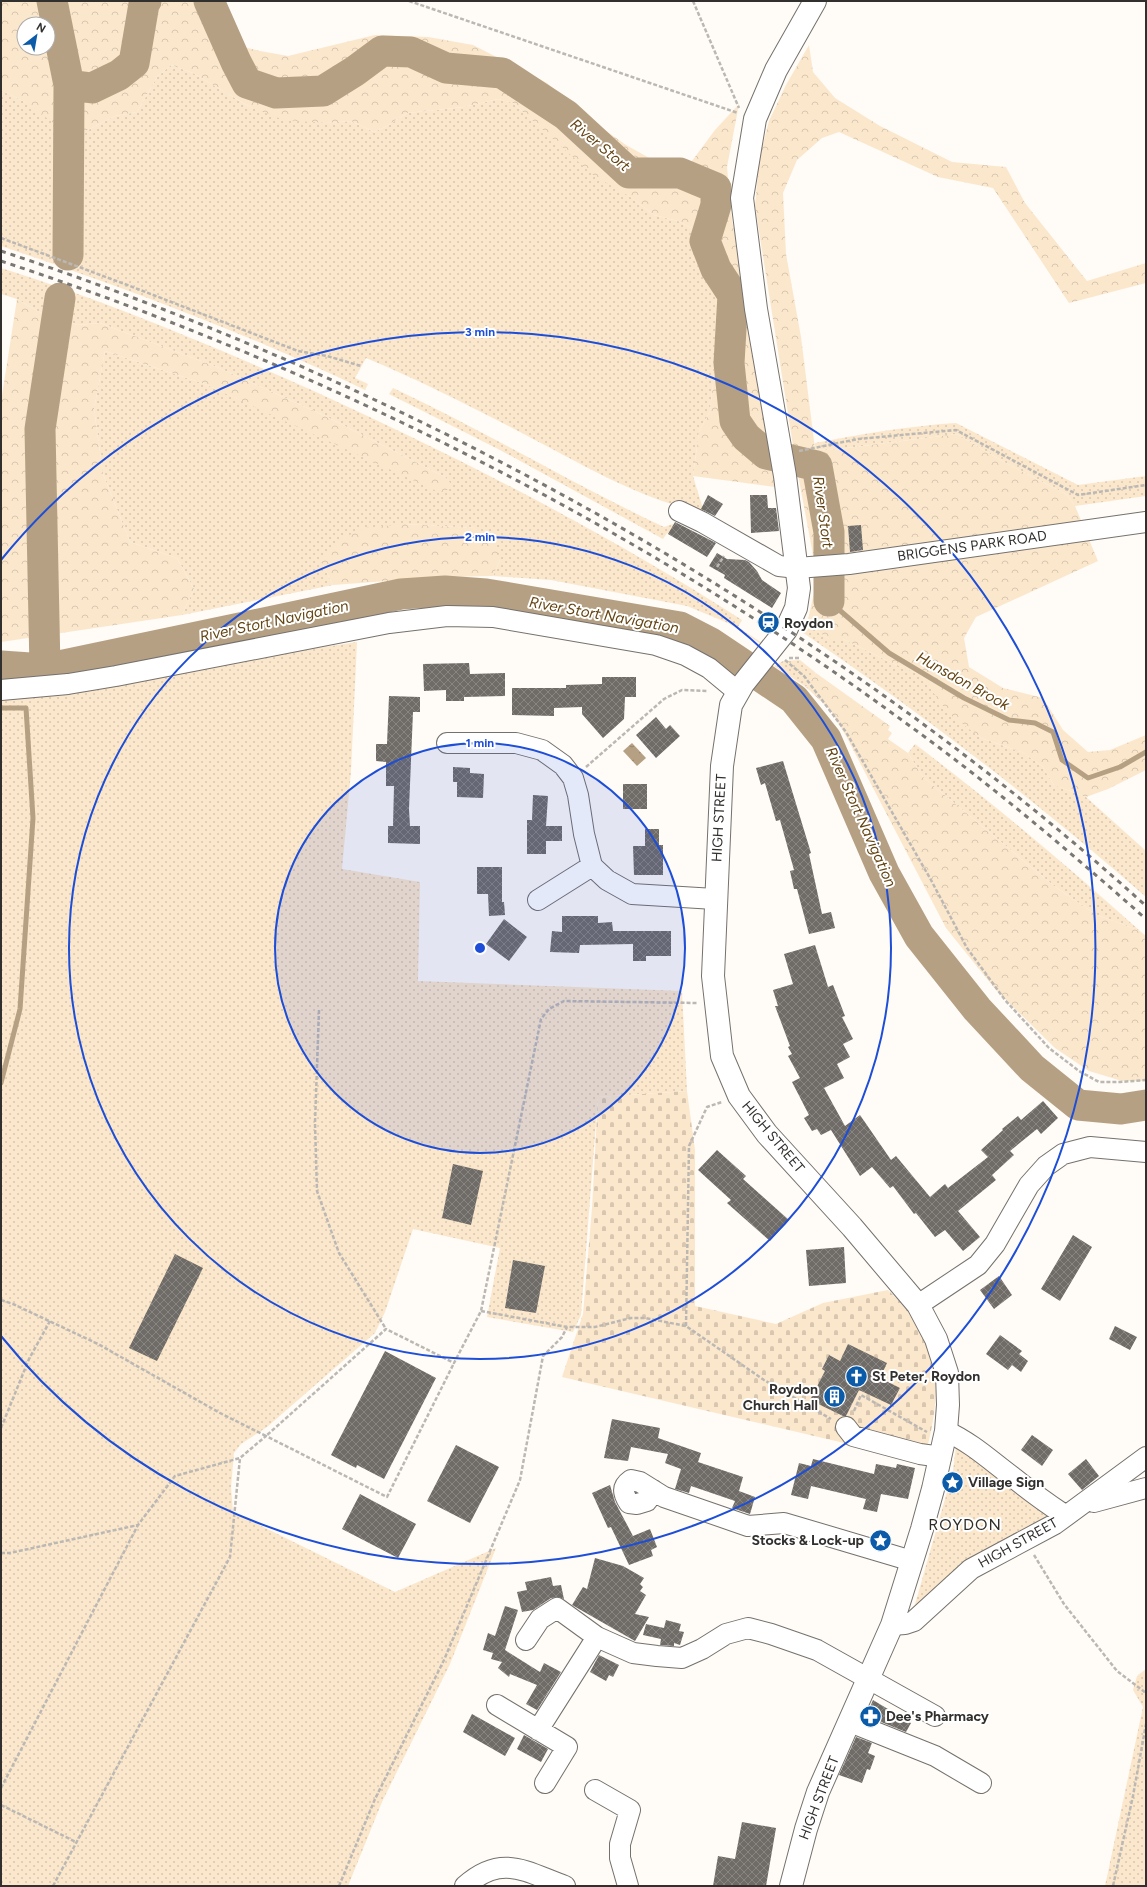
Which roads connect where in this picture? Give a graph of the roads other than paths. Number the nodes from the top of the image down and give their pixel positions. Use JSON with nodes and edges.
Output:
{"nodes":[{"id":1,"x":815,"y":1,"type":"edge"},
{"id":2,"x":679,"y":511,"type":"dead end"},
{"id":3,"x":1146,"y":522,"type":"edge"},
{"id":4,"x":797,"y":568,"type":"junction"},
{"id":5,"x":741,"y":688,"type":"junction"},
{"id":6,"x":1,"y":690,"type":"edge"},
{"id":7,"x":447,"y":743,"type":"dead end"},
{"id":8,"x":592,"y":866,"type":"junction"},
{"id":9,"x":715,"y":899,"type":"junction"},
{"id":10,"x":538,"y":900,"type":"dead end"},
{"id":11,"x":1146,"y":1152,"type":"edge"},
{"id":12,"x":918,"y":1305,"type":"junction"},
{"id":13,"x":846,"y":1427,"type":"road end"},
{"id":14,"x":943,"y":1443,"type":"junction"},
{"id":15,"x":1146,"y":1458,"type":"edge"},
{"id":16,"x":1146,"y":1488,"type":"edge"},
{"id":17,"x":658,"y":1494,"type":"dead end"},
{"id":18,"x":1066,"y":1516,"type":"junction"},
{"id":19,"x":912,"y":1561,"type":"junction"},
{"id":20,"x":892,"y":1625,"type":"junction"},
{"id":21,"x":597,"y":1637,"type":"junction"},
{"id":22,"x":526,"y":1640,"type":"dead end"},
{"id":23,"x":869,"y":1679,"type":"junction"},
{"id":24,"x":497,"y":1705,"type":"dead end"},
{"id":25,"x":934,"y":1716,"type":"dead end"},
{"id":26,"x":850,"y":1722,"type":"junction"},
{"id":27,"x":538,"y":1730,"type":"junction"},
{"id":28,"x":545,"y":1783,"type":"dead end"},
{"id":29,"x":981,"y":1783,"type":"dead end"},
{"id":30,"x":595,"y":1790,"type":"dead end"},
{"id":31,"x":465,"y":1886,"type":"edge"},
{"id":32,"x":565,"y":1886,"type":"edge"},
{"id":33,"x":628,"y":1886,"type":"edge"},
{"id":34,"x":791,"y":1886,"type":"edge"}],
"edges":[{"from":1,"to":4,"type":"main road","name":"HIGH STREET"},
{"from":2,"to":4,"type":"street","name":"BRIGGENS PARK ROAD"},
{"from":3,"to":4,"type":"street","name":"BRIGGENS PARK ROAD"},
{"from":4,"to":5,"type":"main road","name":"HIGH STREET"},
{"from":5,"to":6,"type":"street"},
{"from":5,"to":9,"type":"main road","name":"HIGH STREET"},
{"from":7,"to":8,"type":"street"},
{"from":8,"to":9,"type":"street"},
{"from":8,"to":10,"type":"street"},
{"from":9,"to":12,"type":"main road","name":"HIGH STREET"},
{"from":11,"to":12,"type":"street"},
{"from":12,"to":14,"type":"main road","name":"HIGH STREET"},
{"from":13,"to":14,"type":"street"},
{"from":14,"to":18,"type":"street","name":"HIGH STREET"},
{"from":14,"to":19,"type":"main road","name":"HIGH STREET"},
{"from":15,"to":18,"type":"street"},
{"from":16,"to":18,"type":"street"},
{"from":17,"to":19,"type":"street"},
{"from":18,"to":20,"type":"street","name":"HIGH STREET"},
{"from":19,"to":20,"type":"main road","name":"HIGH STREET"},
{"from":20,"to":23,"type":"main road","name":"HIGH STREET"},
{"from":21,"to":22,"type":"street"},
{"from":21,"to":23,"type":"street"},
{"from":21,"to":27,"type":"street"},
{"from":23,"to":25,"type":"street"},
{"from":23,"to":26,"type":"main road","name":"HIGH STREET"},
{"from":24,"to":27,"type":"street"},
{"from":26,"to":29,"type":"street"},
{"from":26,"to":34,"type":"main road","name":"HIGH STREET"},
{"from":27,"to":28,"type":"street"},
{"from":30,"to":33,"type":"street"},
{"from":31,"to":32,"type":"street"}]}
